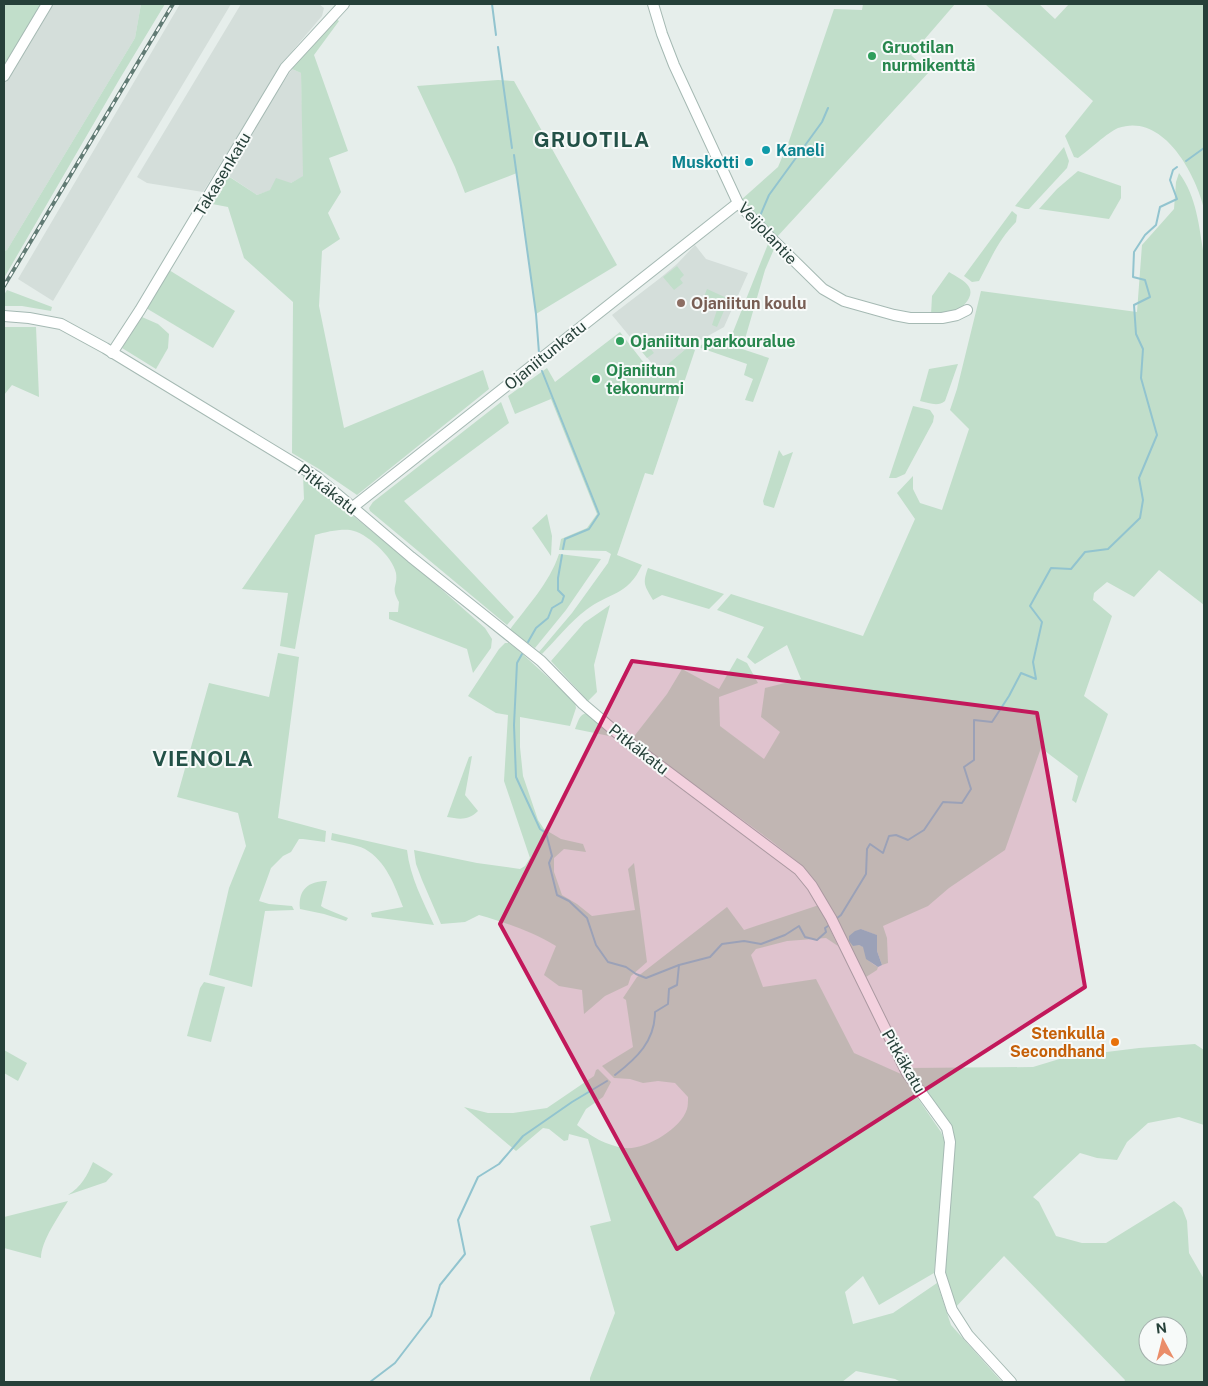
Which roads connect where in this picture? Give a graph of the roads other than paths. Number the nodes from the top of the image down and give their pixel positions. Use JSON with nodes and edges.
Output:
{"nodes":[{"id":1,"x":47,"y":4,"type":"edge"},
{"id":2,"x":344,"y":4,"type":"edge"},
{"id":3,"x":653,"y":4,"type":"edge"},
{"id":4,"x":4,"y":76,"type":"edge"},
{"id":5,"x":738,"y":203,"type":"junction"},
{"id":6,"x":967,"y":310,"type":"dead end"},
{"id":7,"x":4,"y":316,"type":"edge"},
{"id":8,"x":112,"y":352,"type":"junction"},
{"id":9,"x":353,"y":507,"type":"junction"},
{"id":10,"x":1011,"y":1382,"type":"edge"}],
"edges":[{"from":1,"to":4,"type":"street"},
{"from":2,"to":8,"type":"street","name":"Takasenkatu"},
{"from":3,"to":5,"type":"street","name":"Veijolantie"},
{"from":5,"to":6,"type":"street","name":"Veijolantie"},
{"from":5,"to":9,"type":"street","name":"Ojaniitunkatu"},
{"from":7,"to":8,"type":"street","name":"Pitkäkatu"},
{"from":8,"to":9,"type":"street","name":"Pitkäkatu"},
{"from":9,"to":10,"type":"street","name":"Pitkäkatu"}]}
